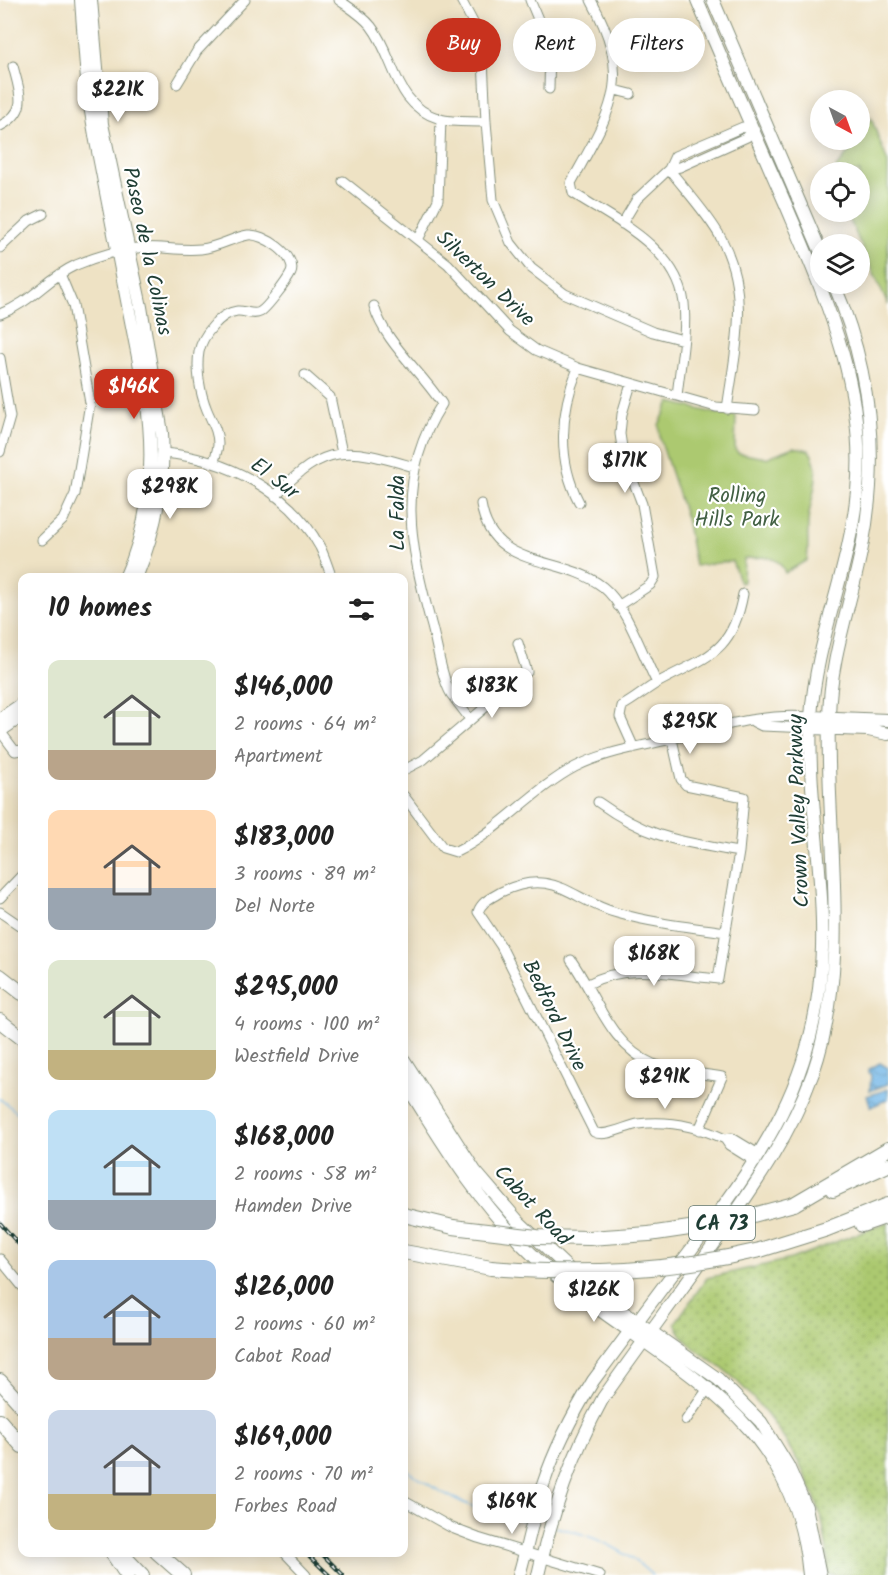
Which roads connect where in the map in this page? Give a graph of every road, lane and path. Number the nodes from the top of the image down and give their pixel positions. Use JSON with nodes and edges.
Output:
{"nodes":[{"id":1,"x":81,"y":0,"type":"edge"},
{"id":2,"x":91,"y":0,"type":"edge"},
{"id":3,"x":245,"y":0,"type":"edge"},
{"id":4,"x":339,"y":0,"type":"edge"},
{"id":5,"x":461,"y":0,"type":"edge"},
{"id":6,"x":530,"y":0,"type":"edge"},
{"id":7,"x":591,"y":0,"type":"edge"},
{"id":8,"x":697,"y":0,"type":"edge"},
{"id":9,"x":713,"y":0,"type":"edge"},
{"id":10,"x":13,"y":66,"type":"dead end"},
{"id":11,"x":177,"y":84,"type":"dead end"},
{"id":12,"x":549,"y":89,"type":"dead end"},
{"id":13,"x":615,"y":90,"type":"junction"},
{"id":14,"x":631,"y":94,"type":"dead end"},
{"id":15,"x":753,"y":94,"type":"junction"},
{"id":16,"x":441,"y":119,"type":"junction"},
{"id":17,"x":486,"y":122,"type":"junction"},
{"id":18,"x":0,"y":126,"type":"edge"},
{"id":19,"x":753,"y":129,"type":"junction"},
{"id":20,"x":694,"y":147,"type":"junction"},
{"id":21,"x":700,"y":158,"type":"junction"},
{"id":22,"x":669,"y":169,"type":"junction"},
{"id":23,"x":343,"y":181,"type":"dead end"},
{"id":24,"x":798,"y":196,"type":"junction"},
{"id":25,"x":43,"y":214,"type":"dead end"},
{"id":26,"x":622,"y":224,"type":"junction"},
{"id":27,"x":813,"y":234,"type":"edge"},
{"id":28,"x":419,"y":238,"type":"junction"},
{"id":29,"x":0,"y":248,"type":"edge"},
{"id":30,"x":123,"y":251,"type":"junction"},
{"id":31,"x":60,"y":274,"type":"junction"},
{"id":32,"x":838,"y":294,"type":"edge"},
{"id":33,"x":374,"y":306,"type":"dead end"},
{"id":34,"x":0,"y":314,"type":"edge"},
{"id":35,"x":683,"y":340,"type":"junction"},
{"id":36,"x":0,"y":358,"type":"edge"},
{"id":37,"x":578,"y":368,"type":"junction"},
{"id":38,"x":305,"y":375,"type":"dead end"},
{"id":39,"x":631,"y":384,"type":"junction"},
{"id":40,"x":677,"y":396,"type":"junction"},
{"id":41,"x":727,"y":409,"type":"junction"},
{"id":42,"x":755,"y":410,"type":"dead end"},
{"id":43,"x":151,"y":440,"type":"junction"},
{"id":44,"x":0,"y":452,"type":"edge"},
{"id":45,"x":164,"y":453,"type":"junction"},
{"id":46,"x":342,"y":453,"type":"junction"},
{"id":47,"x":214,"y":462,"type":"junction"},
{"id":48,"x":414,"y":467,"type":"junction"},
{"id":49,"x":150,"y":476,"type":"junction"},
{"id":50,"x":864,"y":492,"type":"junction"},
{"id":51,"x":275,"y":496,"type":"junction"},
{"id":52,"x":579,"y":502,"type":"dead end"},
{"id":53,"x":482,"y":504,"type":"dead end"},
{"id":54,"x":42,"y":540,"type":"dead end"},
{"id":55,"x":126,"y":573,"type":"edge"},
{"id":56,"x":138,"y":573,"type":"edge"},
{"id":57,"x":330,"y":573,"type":"edge"},
{"id":58,"x":743,"y":594,"type":"dead end"},
{"id":59,"x":618,"y":606,"type":"junction"},
{"id":60,"x":518,"y":643,"type":"dead end"},
{"id":61,"x":657,"y":683,"type":"junction"},
{"id":62,"x":18,"y":707,"type":"edge"},
{"id":63,"x":0,"y":719,"type":"edge"},
{"id":64,"x":18,"y":719,"type":"edge"},
{"id":65,"x":470,"y":719,"type":"junction"},
{"id":66,"x":888,"y":720,"type":"edge"},
{"id":67,"x":811,"y":723,"type":"junction"},
{"id":68,"x":829,"y":723,"type":"junction"},
{"id":69,"x":0,"y":731,"type":"edge"},
{"id":70,"x":888,"y":734,"type":"edge"},
{"id":71,"x":672,"y":739,"type":"junction"},
{"id":72,"x":634,"y":748,"type":"junction"},
{"id":73,"x":18,"y":751,"type":"edge"},
{"id":74,"x":408,"y":768,"type":"edge"},
{"id":75,"x":408,"y":802,"type":"edge"},
{"id":76,"x":598,"y":802,"type":"dead end"},
{"id":77,"x":739,"y":852,"type":"junction"},
{"id":78,"x":18,"y":879,"type":"edge"},
{"id":79,"x":0,"y":898,"type":"edge"},
{"id":80,"x":0,"y":912,"type":"edge"},
{"id":81,"x":18,"y":924,"type":"edge"},
{"id":82,"x":726,"y":932,"type":"junction"},
{"id":83,"x":571,"y":960,"type":"dead end"},
{"id":84,"x":0,"y":976,"type":"edge"},
{"id":85,"x":588,"y":984,"type":"junction"},
{"id":86,"x":18,"y":990,"type":"edge"},
{"id":87,"x":0,"y":1021,"type":"edge"},
{"id":88,"x":18,"y":1035,"type":"edge"},
{"id":89,"x":408,"y":1066,"type":"edge"},
{"id":90,"x":408,"y":1087,"type":"edge"},
{"id":91,"x":699,"y":1130,"type":"junction"},
{"id":92,"x":888,"y":1149,"type":"edge"},
{"id":93,"x":758,"y":1158,"type":"junction"},
{"id":94,"x":888,"y":1165,"type":"edge"},
{"id":95,"x":794,"y":1204,"type":"junction"},
{"id":96,"x":888,"y":1205,"type":"edge"},
{"id":97,"x":408,"y":1216,"type":"edge"},
{"id":98,"x":888,"y":1216,"type":"edge"},
{"id":99,"x":827,"y":1229,"type":"junction"},
{"id":100,"x":408,"y":1253,"type":"edge"},
{"id":101,"x":0,"y":1259,"type":"edge"},
{"id":102,"x":18,"y":1281,"type":"edge"},
{"id":103,"x":634,"y":1327,"type":"junction"},
{"id":104,"x":646,"y":1336,"type":"junction"},
{"id":105,"x":0,"y":1381,"type":"edge"},
{"id":106,"x":709,"y":1387,"type":"junction"},
{"id":107,"x":18,"y":1401,"type":"edge"},
{"id":108,"x":686,"y":1420,"type":"dead end"},
{"id":109,"x":0,"y":1421,"type":"edge"},
{"id":110,"x":18,"y":1441,"type":"edge"},
{"id":111,"x":408,"y":1503,"type":"edge"},
{"id":112,"x":526,"y":1553,"type":"junction"},
{"id":113,"x":114,"y":1557,"type":"edge"},
{"id":114,"x":125,"y":1557,"type":"edge"},
{"id":115,"x":160,"y":1557,"type":"edge"},
{"id":116,"x":162,"y":1557,"type":"edge"},
{"id":117,"x":289,"y":1557,"type":"edge"},
{"id":118,"x":542,"y":1558,"type":"junction"},
{"id":119,"x":127,"y":1575,"type":"edge"},
{"id":120,"x":142,"y":1575,"type":"edge"},
{"id":121,"x":175,"y":1575,"type":"edge"},
{"id":122,"x":183,"y":1575,"type":"edge"},
{"id":123,"x":306,"y":1575,"type":"edge"},
{"id":124,"x":519,"y":1575,"type":"edge"},
{"id":125,"x":538,"y":1575,"type":"edge"},
{"id":126,"x":600,"y":1575,"type":"edge"},
{"id":127,"x":809,"y":1575,"type":"edge"},
{"id":128,"x":820,"y":1575,"type":"edge"}],
"edges":[{"from":1,"to":30,"type":"main road","name":"Paseo de la Colinas"},
{"from":2,"to":30,"type":"main road","name":"Paseo de la Colinas"},
{"from":3,"to":11,"type":"street"},
{"from":4,"to":16,"type":"street"},
{"from":5,"to":17,"type":"street"},
{"from":6,"to":12,"type":"street"},
{"from":7,"to":13,"type":"street"},
{"from":8,"to":19,"type":"main road","name":"Crown Valley Parkway"},
{"from":9,"to":15,"type":"main road"},
{"from":10,"to":18,"type":"street"},
{"from":13,"to":14,"type":"street"},
{"from":13,"to":26,"type":"street"},
{"from":15,"to":19,"type":"main road"},
{"from":15,"to":24,"type":"main road"},
{"from":16,"to":17,"type":"street"},
{"from":16,"to":28,"type":"street"},
{"from":17,"to":35,"type":"street"},
{"from":19,"to":20,"type":"street"},
{"from":19,"to":21,"type":"street"},
{"from":19,"to":24,"type":"main road"},
{"from":19,"to":50,"type":"main road","name":"Crown Valley Parkway"},
{"from":20,"to":21,"type":"street"},
{"from":20,"to":22,"type":"street"},
{"from":21,"to":22,"type":"street"},
{"from":22,"to":26,"type":"street"},
{"from":22,"to":41,"type":"street"},
{"from":23,"to":28,"type":"street","name":"Silverton Drive"},
{"from":24,"to":27,"type":"main road"},
{"from":25,"to":29,"type":"street"},
{"from":26,"to":35,"type":"street"},
{"from":28,"to":37,"type":"street","name":"Silverton Drive"},
{"from":30,"to":31,"type":"street"},
{"from":30,"to":43,"type":"main road","name":"Paseo de la Colinas"},
{"from":30,"to":45,"type":"main road","name":"Paseo de la Colinas"},
{"from":30,"to":47,"type":"street"},
{"from":31,"to":34,"type":"street"},
{"from":31,"to":54,"type":"street"},
{"from":32,"to":50,"type":"main road","name":"Crown Valley Parkway"},
{"from":33,"to":48,"type":"street","name":"La Falda"},
{"from":35,"to":40,"type":"street"},
{"from":36,"to":44,"type":"street"},
{"from":37,"to":39,"type":"street","name":"Silverton Drive"},
{"from":37,"to":52,"type":"street"},
{"from":38,"to":46,"type":"street"},
{"from":39,"to":40,"type":"street","name":"Silverton Drive"},
{"from":39,"to":59,"type":"street"},
{"from":40,"to":41,"type":"street","name":"Silverton Drive"},
{"from":41,"to":42,"type":"street","name":"Silverton Drive"},
{"from":43,"to":45,"type":"main road"},
{"from":43,"to":49,"type":"main road","name":"Paseo de la Colinas"},
{"from":45,"to":47,"type":"street","name":"El Sur"},
{"from":45,"to":49,"type":"main road"},
{"from":45,"to":56,"type":"main road","name":"Paseo de la Colinas"},
{"from":46,"to":48,"type":"street"},
{"from":46,"to":51,"type":"street"},
{"from":47,"to":51,"type":"street","name":"El Sur"},
{"from":48,"to":65,"type":"street","name":"La Falda"},
{"from":49,"to":55,"type":"main road","name":"Paseo de la Colinas"},
{"from":50,"to":67,"type":"main road","name":"Crown Valley Parkway"},
{"from":50,"to":68,"type":"main road","name":"Crown Valley Parkway"},
{"from":51,"to":57,"type":"street","name":"El Sur"},
{"from":53,"to":59,"type":"street"},
{"from":58,"to":61,"type":"street"},
{"from":59,"to":61,"type":"street"},
{"from":60,"to":65,"type":"street"},
{"from":61,"to":72,"type":"street"},
{"from":62,"to":63,"type":"main road"},
{"from":64,"to":69,"type":"main road"},
{"from":65,"to":74,"type":"street"},
{"from":66,"to":68,"type":"main road"},
{"from":67,"to":68,"type":"main road"},
{"from":67,"to":71,"type":"street"},
{"from":67,"to":93,"type":"main road","name":"Crown Valley Parkway"},
{"from":68,"to":70,"type":"main road"},
{"from":68,"to":104,"type":"main road","name":"Crown Valley Parkway"},
{"from":69,"to":73,"type":"street"},
{"from":71,"to":72,"type":"street"},
{"from":71,"to":77,"type":"street"},
{"from":72,"to":75,"type":"street"},
{"from":76,"to":77,"type":"street"},
{"from":77,"to":82,"type":"street"},
{"from":78,"to":79,"type":"street"},
{"from":80,"to":81,"type":"street"},
{"from":82,"to":85,"type":"street"},
{"from":82,"to":91,"type":"street","name":"Bedford Drive"},
{"from":83,"to":85,"type":"street"},
{"from":84,"to":86,"type":"highway"},
{"from":85,"to":91,"type":"street"},
{"from":87,"to":88,"type":"highway"},
{"from":89,"to":103,"type":"main road","name":"Cabot Road"},
{"from":90,"to":103,"type":"main road","name":"Cabot Road"},
{"from":91,"to":93,"type":"street"},
{"from":92,"to":95,"type":"highway"},
{"from":93,"to":103,"type":"main road","name":"Crown Valley Parkway"},
{"from":94,"to":95,"type":"highway"},
{"from":95,"to":97,"type":"highway","number":"CA 73","bridge":true},
{"from":96,"to":99,"type":"highway"},
{"from":98,"to":99,"type":"highway"},
{"from":99,"to":100,"type":"highway","number":"CA 73","bridge":true},
{"from":101,"to":102,"type":"street"},
{"from":103,"to":104,"type":"main road","name":"Cabot Road"},
{"from":103,"to":112,"type":"main road","name":"Crown Valley Parkway"},
{"from":104,"to":106,"type":"main road","name":"Cabot Road"},
{"from":104,"to":118,"type":"main road","name":"Crown Valley Parkway"},
{"from":104,"to":128,"type":"main road","name":"Cabot Road"},
{"from":105,"to":107,"type":"highway"},
{"from":106,"to":108,"type":"street"},
{"from":106,"to":127,"type":"main road","name":"Cabot Road"},
{"from":109,"to":110,"type":"highway"},
{"from":111,"to":112,"type":"street"},
{"from":112,"to":118,"type":"street"},
{"from":112,"to":124,"type":"main road","name":"Crown Valley Parkway"},
{"from":113,"to":119,"type":"highway"},
{"from":114,"to":120,"type":"highway"},
{"from":115,"to":121,"type":"highway"},
{"from":116,"to":122,"type":"highway"},
{"from":117,"to":123,"type":"street"},
{"from":118,"to":125,"type":"main road","name":"Crown Valley Parkway"},
{"from":118,"to":126,"type":"street"}]}
